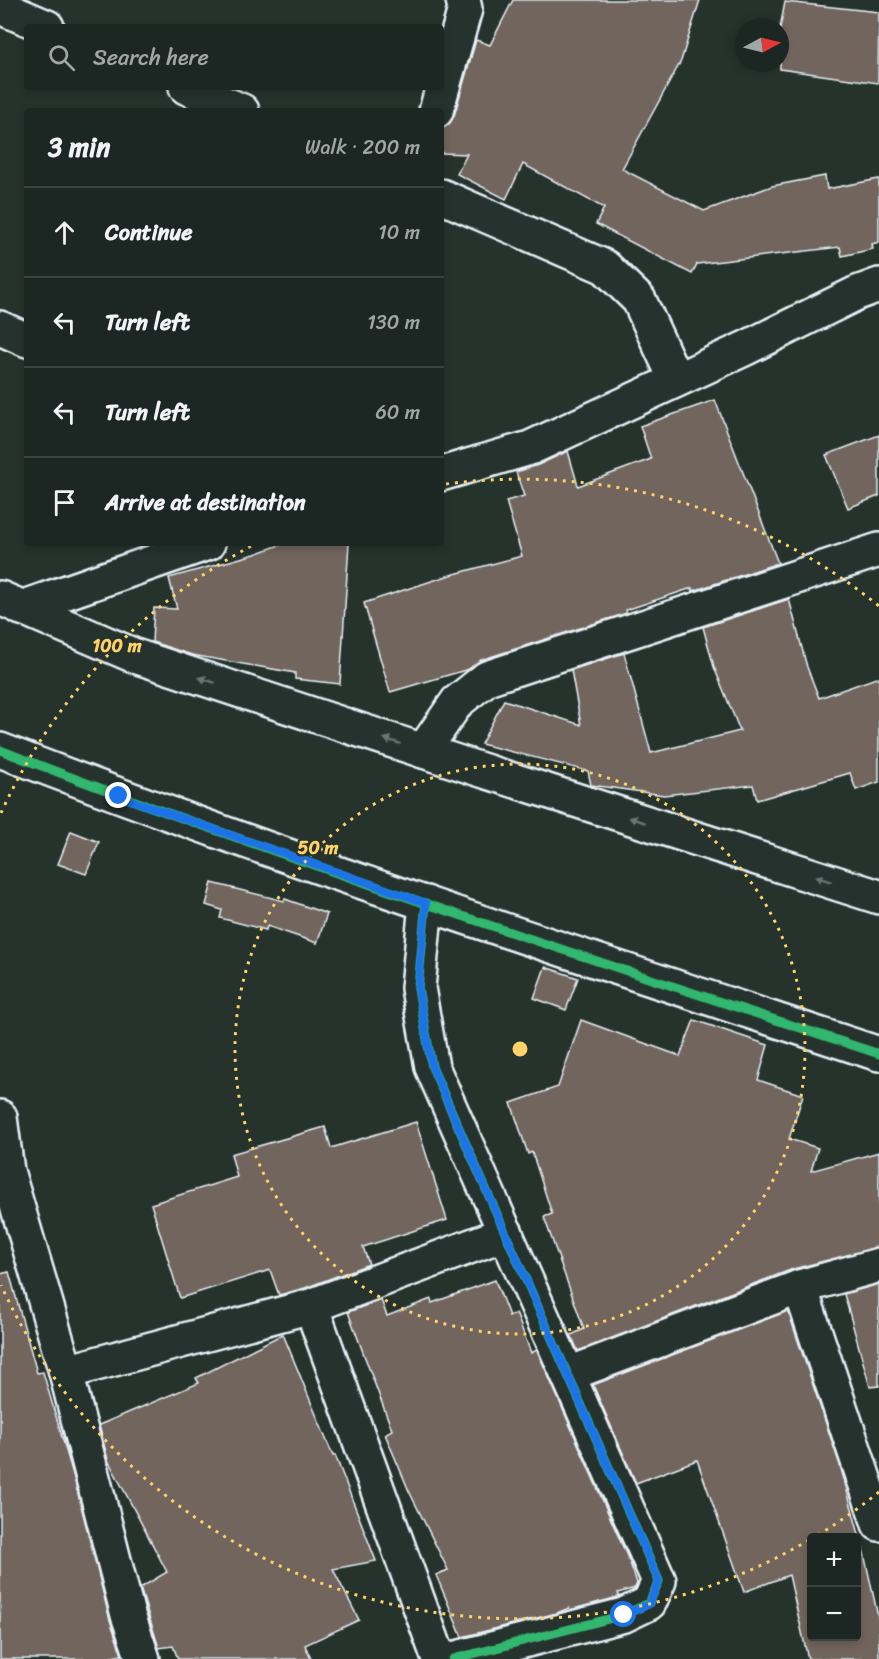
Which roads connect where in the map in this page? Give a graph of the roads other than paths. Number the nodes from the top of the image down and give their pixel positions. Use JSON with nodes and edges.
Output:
{"nodes":[{"id":1,"x":462,"y":0,"type":"edge"},
{"id":2,"x":0,"y":7,"type":"edge"},
{"id":3,"x":40,"y":24,"type":"edge"},
{"id":4,"x":444,"y":83,"type":"edge"},
{"id":5,"x":193,"y":90,"type":"edge"},
{"id":6,"x":442,"y":90,"type":"edge"},
{"id":7,"x":235,"y":108,"type":"edge"},
{"id":8,"x":437,"y":108,"type":"edge"},
{"id":9,"x":444,"y":197,"type":"edge"},
{"id":10,"x":879,"y":285,"type":"edge"},
{"id":11,"x":0,"y":328,"type":"edge"},
{"id":12,"x":24,"y":339,"type":"edge"},
{"id":13,"x":676,"y":380,"type":"junction"},
{"id":14,"x":444,"y":473,"type":"edge"},
{"id":15,"x":198,"y":546,"type":"edge"},
{"id":16,"x":879,"y":550,"type":"edge"},
{"id":17,"x":11,"y":603,"type":"edge"},
{"id":18,"x":0,"y":750,"type":"edge"},
{"id":19,"x":423,"y":751,"type":"junction"},
{"id":20,"x":879,"y":897,"type":"edge"},
{"id":21,"x":426,"y":903,"type":"junction"},
{"id":22,"x":879,"y":1054,"type":"edge"},
{"id":23,"x":0,"y":1117,"type":"edge"},
{"id":24,"x":11,"y":1227,"type":"edge"},
{"id":25,"x":506,"y":1233,"type":"junction"},
{"id":26,"x":879,"y":1265,"type":"edge"},
{"id":27,"x":800,"y":1287,"type":"junction"},
{"id":28,"x":311,"y":1306,"type":"junction"},
{"id":29,"x":66,"y":1372,"type":"junction"},
{"id":30,"x":569,"y":1374,"type":"junction"},
{"id":31,"x":879,"y":1524,"type":"edge"},
{"id":32,"x":142,"y":1659,"type":"edge"},
{"id":33,"x":439,"y":1659,"type":"edge"},
{"id":34,"x":453,"y":1659,"type":"edge"}],
"edges":[{"from":1,"to":4,"type":"street"},
{"from":2,"to":3,"type":"street"},
{"from":5,"to":7,"type":"street"},
{"from":6,"to":8,"type":"street"},
{"from":9,"to":13,"type":"street"},
{"from":10,"to":13,"type":"street"},
{"from":11,"to":12,"type":"street"},
{"from":13,"to":14,"type":"street"},
{"from":15,"to":17,"type":"street"},
{"from":16,"to":19,"type":"street"},
{"from":19,"to":17,"type":"street","one_way":true},
{"from":18,"to":21,"type":"street"},
{"from":20,"to":19,"type":"street","one_way":true},
{"from":21,"to":22,"type":"street"},
{"from":21,"to":25,"type":"street"},
{"from":23,"to":24,"type":"street"},
{"from":24,"to":29,"type":"street"},
{"from":25,"to":28,"type":"street"},
{"from":25,"to":30,"type":"street"},
{"from":26,"to":27,"type":"street"},
{"from":27,"to":30,"type":"street"},
{"from":27,"to":31,"type":"street"},
{"from":28,"to":29,"type":"street"},
{"from":28,"to":33,"type":"street"},
{"from":29,"to":32,"type":"street"},
{"from":30,"to":34,"type":"street"}]}
